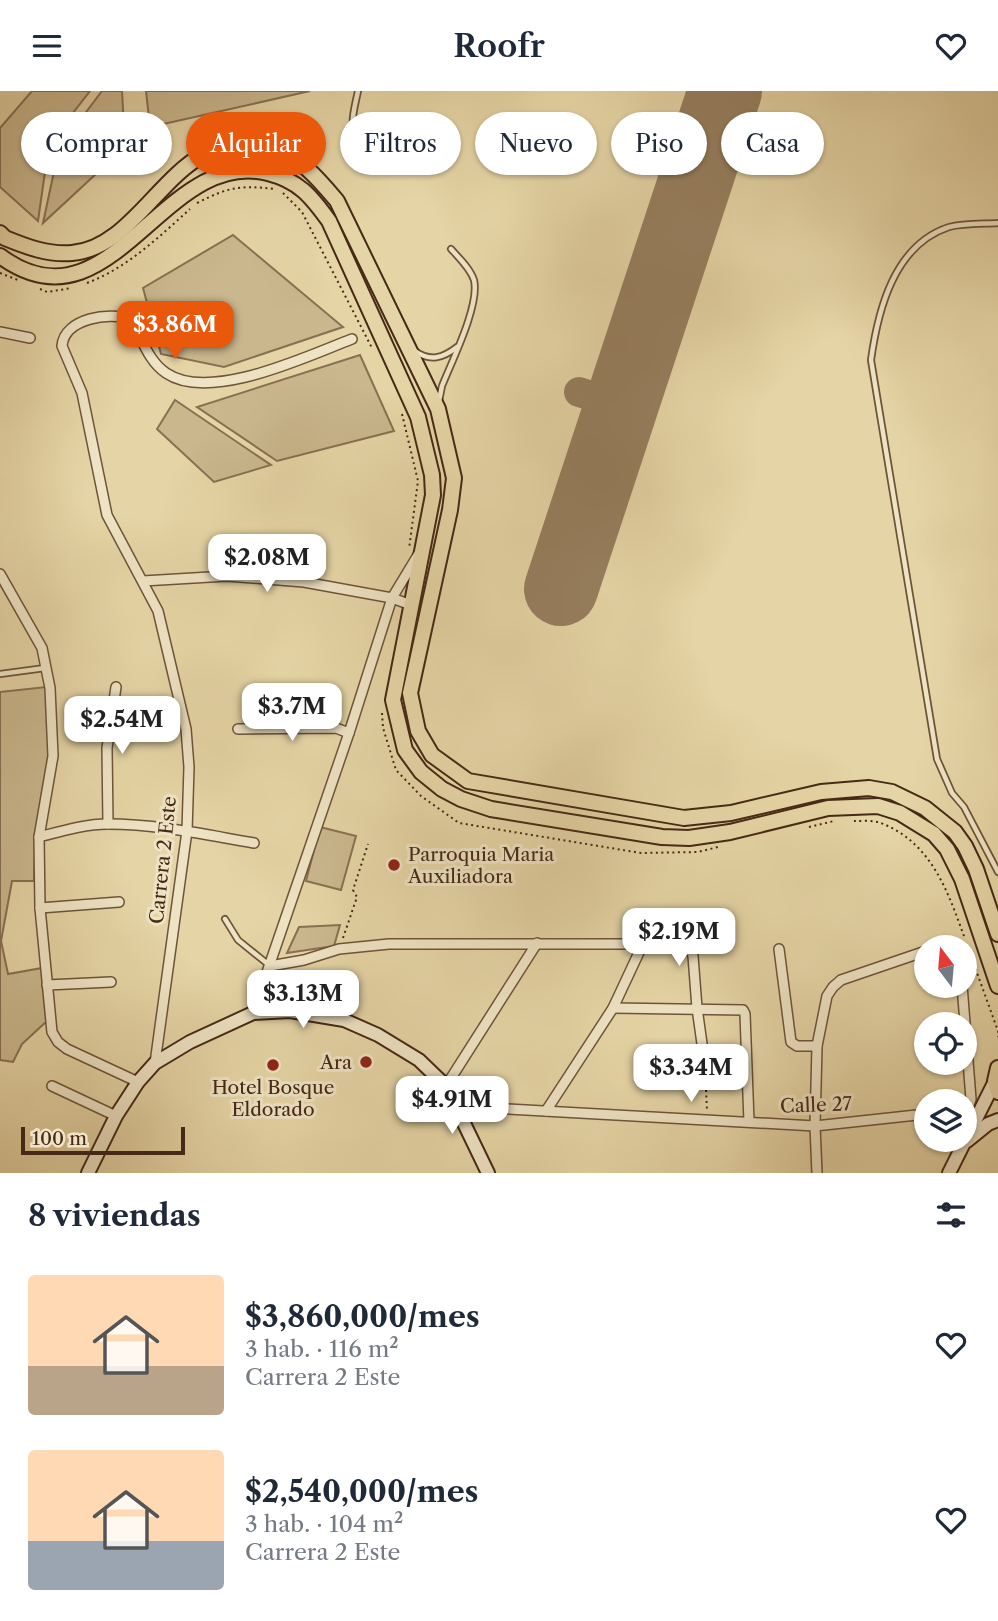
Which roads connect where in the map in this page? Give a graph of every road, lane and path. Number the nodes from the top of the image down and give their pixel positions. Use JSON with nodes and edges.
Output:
{"nodes":[{"id":1,"x":358,"y":91,"type":"edge"},
{"id":2,"x":354,"y":112,"type":"edge"},
{"id":3,"x":998,"y":223,"type":"edge"},
{"id":4,"x":0,"y":233,"type":"edge"},
{"id":5,"x":451,"y":249,"type":"dead end"},
{"id":6,"x":0,"y":255,"type":"edge"},
{"id":7,"x":0,"y":272,"type":"edge"},
{"id":8,"x":23,"y":282,"type":"dead end"},
{"id":9,"x":85,"y":283,"type":"dead end"},
{"id":10,"x":35,"y":287,"type":"dead end"},
{"id":11,"x":74,"y":287,"type":"dead end"},
{"id":12,"x":0,"y":332,"type":"edge"},
{"id":13,"x":30,"y":338,"type":"dead end"},
{"id":14,"x":352,"y":339,"type":"dead end"},
{"id":15,"x":407,"y":345,"type":"junction"},
{"id":16,"x":457,"y":346,"type":"junction"},
{"id":17,"x":372,"y":349,"type":"dead end"},
{"id":18,"x":400,"y":408,"type":"dead end"},
{"id":19,"x":438,"y":409,"type":"junction"},
{"id":20,"x":415,"y":548,"type":"junction"},
{"id":21,"x":0,"y":574,"type":"edge"},
{"id":22,"x":143,"y":581,"type":"junction"},
{"id":23,"x":392,"y":598,"type":"junction"},
{"id":24,"x":411,"y":605,"type":"junction"},
{"id":25,"x":46,"y":668,"type":"junction"},
{"id":26,"x":0,"y":674,"type":"edge"},
{"id":27,"x":116,"y":687,"type":"dead end"},
{"id":28,"x":382,"y":706,"type":"dead end"},
{"id":29,"x":238,"y":729,"type":"dead end"},
{"id":30,"x":349,"y":733,"type":"junction"},
{"id":31,"x":841,"y":820,"type":"dead end"},
{"id":32,"x":854,"y":821,"type":"dead end"},
{"id":33,"x":108,"y":824,"type":"junction"},
{"id":34,"x":808,"y":827,"type":"dead end"},
{"id":35,"x":187,"y":831,"type":"junction"},
{"id":36,"x":39,"y":837,"type":"junction"},
{"id":37,"x":254,"y":843,"type":"dead end"},
{"id":38,"x":368,"y":844,"type":"dead end"},
{"id":39,"x":723,"y":846,"type":"dead end"},
{"id":40,"x":998,"y":871,"type":"edge"},
{"id":41,"x":119,"y":902,"type":"dead end"},
{"id":42,"x":40,"y":908,"type":"junction"},
{"id":43,"x":225,"y":919,"type":"dead end"},
{"id":44,"x":998,"y":934,"type":"edge"},
{"id":45,"x":537,"y":943,"type":"junction"},
{"id":46,"x":642,"y":946,"type":"junction"},
{"id":47,"x":339,"y":949,"type":"junction"},
{"id":48,"x":779,"y":949,"type":"dead end"},
{"id":49,"x":914,"y":955,"type":"edge"},
{"id":50,"x":270,"y":966,"type":"junction"},
{"id":51,"x":111,"y":982,"type":"dead end"},
{"id":52,"x":47,"y":985,"type":"junction"},
{"id":53,"x":998,"y":986,"type":"edge"},
{"id":54,"x":963,"y":998,"type":"edge"},
{"id":55,"x":613,"y":1007,"type":"junction"},
{"id":56,"x":697,"y":1008,"type":"junction"},
{"id":57,"x":253,"y":1013,"type":"junction"},
{"id":58,"x":998,"y":1037,"type":"edge"},
{"id":59,"x":817,"y":1046,"type":"junction"},
{"id":60,"x":704,"y":1058,"type":"joint"},
{"id":61,"x":155,"y":1063,"type":"junction"},
{"id":62,"x":997,"y":1081,"type":"edge"},
{"id":63,"x":138,"y":1082,"type":"junction"},
{"id":64,"x":52,"y":1086,"type":"dead end"},
{"id":65,"x":446,"y":1086,"type":"junction"},
{"id":66,"x":970,"y":1089,"type":"edge"},
{"id":67,"x":456,"y":1106,"type":"junction"},
{"id":68,"x":546,"y":1111,"type":"junction"},
{"id":69,"x":914,"y":1115,"type":"edge"},
{"id":70,"x":116,"y":1116,"type":"junction"},
{"id":71,"x":977,"y":1118,"type":"edge"},
{"id":72,"x":708,"y":1119,"type":"junction"},
{"id":73,"x":998,"y":1119,"type":"edge"},
{"id":74,"x":749,"y":1122,"type":"junction"},
{"id":75,"x":815,"y":1126,"type":"junction"},
{"id":76,"x":977,"y":1133,"type":"edge"},
{"id":77,"x":959,"y":1152,"type":"edge"},
{"id":78,"x":88,"y":1173,"type":"edge"},
{"id":79,"x":488,"y":1173,"type":"edge"},
{"id":80,"x":817,"y":1173,"type":"edge"},
{"id":81,"x":949,"y":1173,"type":"edge"}],
"edges":[{"from":1,"to":2,"type":"lane"},
{"from":3,"to":40,"type":"lane"},
{"from":4,"to":15,"type":"main road"},
{"from":5,"to":16,"type":"lane"},
{"from":6,"to":20,"type":"main road"},
{"from":7,"to":8,"type":"path"},
{"from":9,"to":17,"type":"path"},
{"from":10,"to":11,"type":"path"},
{"from":12,"to":13,"type":"street"},
{"from":14,"to":22,"type":"street","name":"Carrera 2 Este"},
{"from":15,"to":16,"type":"lane"},
{"from":15,"to":19,"type":"main road"},
{"from":16,"to":19,"type":"lane"},
{"from":18,"to":20,"type":"path"},
{"from":19,"to":44,"type":"main road"},
{"from":20,"to":23,"type":"street"},
{"from":20,"to":24,"type":"main road"},
{"from":21,"to":25,"type":"street"},
{"from":22,"to":23,"type":"street"},
{"from":22,"to":35,"type":"street","name":"Carrera 2 Este"},
{"from":23,"to":24,"type":"street"},
{"from":23,"to":30,"type":"street"},
{"from":24,"to":53,"type":"main road"},
{"from":25,"to":26,"type":"lane"},
{"from":25,"to":36,"type":"street"},
{"from":27,"to":33,"type":"street"},
{"from":28,"to":39,"type":"path"},
{"from":29,"to":30,"type":"street"},
{"from":30,"to":50,"type":"street"},
{"from":31,"to":34,"type":"path"},
{"from":32,"to":58,"type":"path"},
{"from":33,"to":35,"type":"street"},
{"from":33,"to":36,"type":"street"},
{"from":35,"to":37,"type":"street"},
{"from":35,"to":61,"type":"street","name":"Carrera 2 Este"},
{"from":36,"to":42,"type":"street"},
{"from":38,"to":47,"type":"path"},
{"from":41,"to":42,"type":"street"},
{"from":42,"to":52,"type":"street"},
{"from":43,"to":50,"type":"lane"},
{"from":45,"to":46,"type":"street"},
{"from":45,"to":47,"type":"street"},
{"from":45,"to":65,"type":"street"},
{"from":46,"to":55,"type":"street"},
{"from":46,"to":56,"type":"street"},
{"from":47,"to":50,"type":"street"},
{"from":48,"to":59,"type":"street"},
{"from":49,"to":59,"type":"street"},
{"from":50,"to":57,"type":"street"},
{"from":51,"to":52,"type":"street"},
{"from":52,"to":63,"type":"street"},
{"from":54,"to":66,"type":"street"},
{"from":55,"to":56,"type":"street"},
{"from":55,"to":68,"type":"street"},
{"from":56,"to":60,"type":"street"},
{"from":56,"to":74,"type":"street"},
{"from":57,"to":61,"type":"main road"},
{"from":57,"to":65,"type":"main road"},
{"from":59,"to":75,"type":"street"},
{"from":60,"to":72,"type":"path"},
{"from":61,"to":63,"type":"main road"},
{"from":62,"to":71,"type":"main road"},
{"from":63,"to":70,"type":"main road"},
{"from":64,"to":70,"type":"street"},
{"from":65,"to":67,"type":"main road"},
{"from":67,"to":68,"type":"street","name":"Calle 27"},
{"from":67,"to":79,"type":"main road"},
{"from":68,"to":72,"type":"street","name":"Calle 27"},
{"from":69,"to":75,"type":"street","name":"Calle 27"},
{"from":70,"to":78,"type":"main road"},
{"from":72,"to":74,"type":"street","name":"Calle 27"},
{"from":73,"to":76,"type":"main road"},
{"from":74,"to":75,"type":"street","name":"Calle 27"},
{"from":75,"to":80,"type":"street"},
{"from":77,"to":81,"type":"main road"}]}
